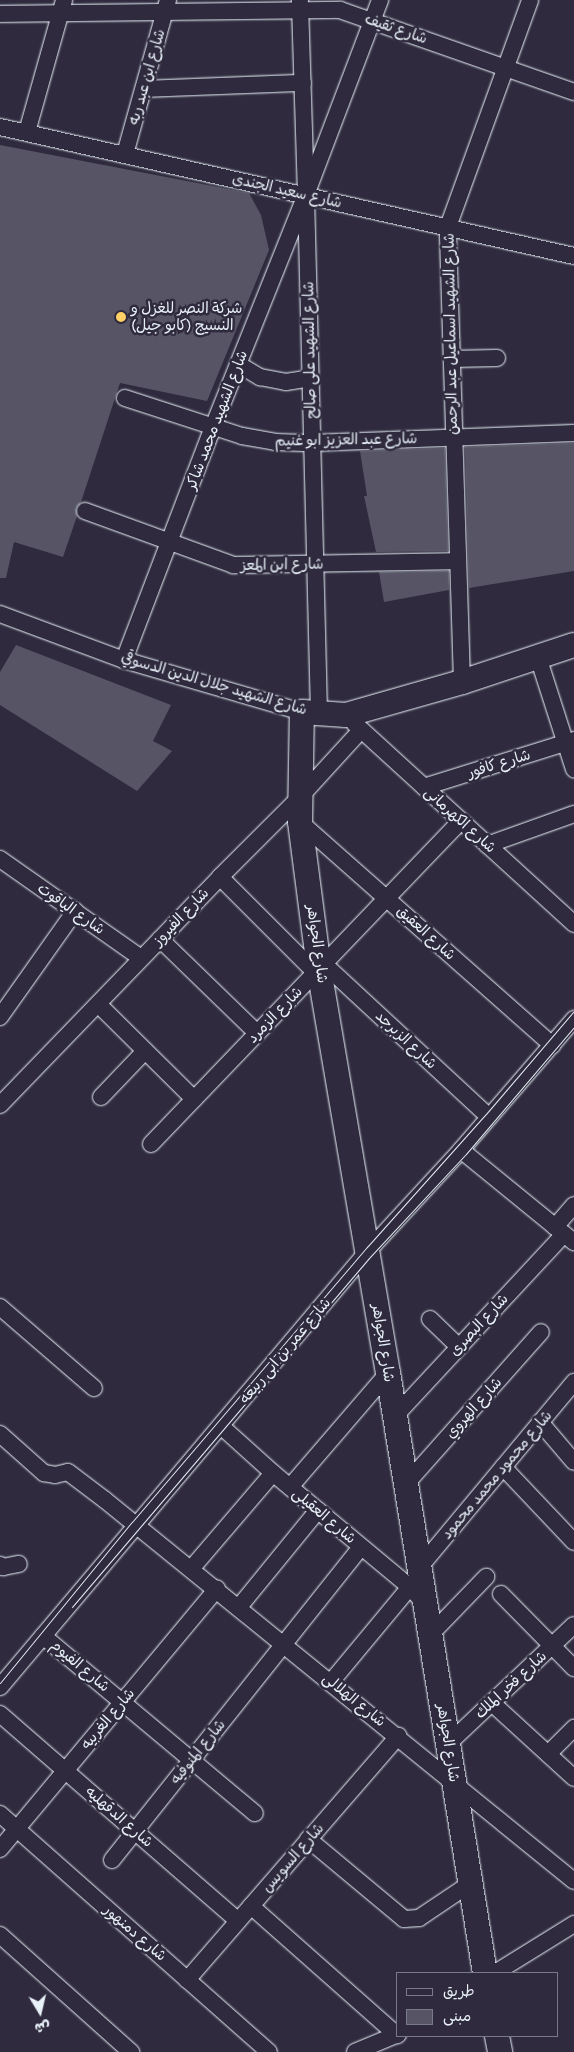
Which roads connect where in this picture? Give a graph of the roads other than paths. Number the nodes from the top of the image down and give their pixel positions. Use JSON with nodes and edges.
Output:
{"nodes":[{"id":1,"x":380,"y":0,"type":"edge"},
{"id":2,"x":530,"y":0,"type":"edge"},
{"id":3,"x":300,"y":5,"type":"edge"},
{"id":4,"x":166,"y":6,"type":"edge"},
{"id":5,"x":62,"y":7,"type":"edge"},
{"id":6,"x":0,"y":14,"type":"edge"},
{"id":7,"x":372,"y":21,"type":"junction"},
{"id":8,"x":506,"y":68,"type":"junction"},
{"id":9,"x":303,"y":83,"type":"junction"},
{"id":10,"x":144,"y":89,"type":"junction"},
{"id":11,"x":574,"y":92,"type":"edge"},
{"id":12,"x":0,"y":127,"type":"edge"},
{"id":13,"x":27,"y":132,"type":"junction"},
{"id":14,"x":125,"y":154,"type":"junction"},
{"id":15,"x":306,"y":195,"type":"junction"},
{"id":16,"x":448,"y":227,"type":"junction"},
{"id":17,"x":574,"y":256,"type":"edge"},
{"id":18,"x":498,"y":358,"type":"dead end"},
{"id":19,"x":452,"y":359,"type":"junction"},
{"id":20,"x":238,"y":364,"type":"junction"},
{"id":21,"x":311,"y":378,"type":"junction"},
{"id":22,"x":125,"y":398,"type":"dead end"},
{"id":23,"x":213,"y":427,"type":"junction"},
{"id":24,"x":574,"y":434,"type":"edge"},
{"id":25,"x":454,"y":438,"type":"junction"},
{"id":26,"x":312,"y":443,"type":"junction"},
{"id":27,"x":85,"y":511,"type":"dead end"},
{"id":28,"x":169,"y":543,"type":"junction"},
{"id":29,"x":458,"y":561,"type":"junction"},
{"id":30,"x":315,"y":564,"type":"junction"},
{"id":31,"x":0,"y":614,"type":"edge"},
{"id":32,"x":574,"y":645,"type":"edge"},
{"id":33,"x":538,"y":657,"type":"junction"},
{"id":34,"x":124,"y":660,"type":"junction"},
{"id":35,"x":462,"y":682,"type":"junction"},
{"id":36,"x":311,"y":713,"type":"junction"},
{"id":37,"x":353,"y":722,"type":"junction"},
{"id":38,"x":570,"y":741,"type":"edge"},
{"id":39,"x":574,"y":769,"type":"edge"},
{"id":40,"x":424,"y":787,"type":"junction"},
{"id":41,"x":300,"y":798,"type":"junction"},
{"id":42,"x":574,"y":814,"type":"edge"},
{"id":43,"x":461,"y":820,"type":"junction"},
{"id":44,"x":300,"y":822,"type":"junction"},
{"id":45,"x":487,"y":845,"type":"junction"},
{"id":46,"x":2,"y":865,"type":"edge"},
{"id":47,"x":220,"y":877,"type":"junction"},
{"id":48,"x":387,"y":898,"type":"junction"},
{"id":49,"x":75,"y":912,"type":"junction"},
{"id":50,"x":571,"y":914,"type":"edge"},
{"id":51,"x":160,"y":939,"type":"junction"},
{"id":52,"x":142,"y":958,"type":"junction"},
{"id":53,"x":319,"y":968,"type":"junction"},
{"id":54,"x":98,"y":1004,"type":"junction"},
{"id":55,"x":0,"y":1018,"type":"edge"},
{"id":56,"x":574,"y":1019,"type":"edge"},
{"id":57,"x":257,"y":1033,"type":"junction"},
{"id":58,"x":552,"y":1045,"type":"junction"},
{"id":59,"x":145,"y":1051,"type":"junction"},
{"id":60,"x":101,"y":1097,"type":"dead end"},
{"id":61,"x":194,"y":1099,"type":"junction"},
{"id":62,"x":0,"y":1105,"type":"edge"},
{"id":63,"x":489,"y":1117,"type":"junction"},
{"id":64,"x":151,"y":1144,"type":"dead end"},
{"id":65,"x":461,"y":1150,"type":"junction"},
{"id":66,"x":574,"y":1205,"type":"edge"},
{"id":67,"x":564,"y":1234,"type":"edge"},
{"id":68,"x":368,"y":1252,"type":"junction"},
{"id":69,"x":0,"y":1308,"type":"edge"},
{"id":70,"x":430,"y":1319,"type":"dead end"},
{"id":71,"x":541,"y":1332,"type":"dead end"},
{"id":72,"x":459,"y":1347,"type":"junction"},
{"id":73,"x":388,"y":1373,"type":"junction"},
{"id":74,"x":574,"y":1382,"type":"edge"},
{"id":75,"x":94,"y":1388,"type":"dead end"},
{"id":76,"x":395,"y":1416,"type":"junction"},
{"id":77,"x":540,"y":1422,"type":"junction"},
{"id":78,"x":222,"y":1427,"type":"junction"},
{"id":79,"x":0,"y":1434,"type":"edge"},
{"id":80,"x":574,"y":1462,"type":"edge"},
{"id":81,"x":503,"y":1467,"type":"junction"},
{"id":82,"x":273,"y":1473,"type":"junction"},
{"id":83,"x":406,"y":1484,"type":"junction"},
{"id":84,"x":290,"y":1487,"type":"junction"},
{"id":85,"x":318,"y":1510,"type":"junction"},
{"id":86,"x":134,"y":1523,"type":"junction"},
{"id":87,"x":574,"y":1542,"type":"edge"},
{"id":88,"x":361,"y":1546,"type":"junction"},
{"id":89,"x":19,"y":1564,"type":"dead end"},
{"id":90,"x":0,"y":1565,"type":"edge"},
{"id":91,"x":191,"y":1569,"type":"junction"},
{"id":92,"x":414,"y":1577,"type":"junction"},
{"id":93,"x":486,"y":1577,"type":"dead end"},
{"id":94,"x":217,"y":1589,"type":"junction"},
{"id":95,"x":501,"y":1594,"type":"dead end"},
{"id":96,"x":239,"y":1607,"type":"junction"},
{"id":97,"x":574,"y":1625,"type":"edge"},
{"id":98,"x":430,"y":1635,"type":"junction"},
{"id":99,"x":44,"y":1636,"type":"junction"},
{"id":100,"x":284,"y":1644,"type":"junction"},
{"id":101,"x":552,"y":1646,"type":"junction"},
{"id":102,"x":574,"y":1668,"type":"edge"},
{"id":103,"x":331,"y":1682,"type":"junction"},
{"id":104,"x":0,"y":1687,"type":"edge"},
{"id":105,"x":122,"y":1702,"type":"junction"},
{"id":106,"x":492,"y":1702,"type":"junction"},
{"id":107,"x":0,"y":1714,"type":"edge"},
{"id":108,"x":574,"y":1728,"type":"edge"},
{"id":109,"x":398,"y":1736,"type":"junction"},
{"id":110,"x":448,"y":1744,"type":"junction"},
{"id":111,"x":548,"y":1754,"type":"junction"},
{"id":112,"x":192,"y":1760,"type":"junction"},
{"id":113,"x":65,"y":1771,"type":"junction"},
{"id":114,"x":574,"y":1778,"type":"edge"},
{"id":115,"x":455,"y":1786,"type":"junction"},
{"id":116,"x":0,"y":1814,"type":"edge"},
{"id":117,"x":254,"y":1814,"type":"dead end"},
{"id":118,"x":16,"y":1829,"type":"junction"},
{"id":119,"x":135,"y":1832,"type":"junction"},
{"id":120,"x":308,"y":1840,"type":"junction"},
{"id":121,"x":0,"y":1849,"type":"edge"},
{"id":122,"x":112,"y":1860,"type":"dead end"},
{"id":123,"x":574,"y":1882,"type":"edge"},
{"id":124,"x":471,"y":1883,"type":"junction"},
{"id":125,"x":251,"y":1906,"type":"junction"},
{"id":126,"x":238,"y":1921,"type":"junction"},
{"id":127,"x":574,"y":1924,"type":"edge"},
{"id":128,"x":0,"y":1935,"type":"edge"},
{"id":129,"x":485,"y":1972,"type":"edge"},
{"id":130,"x":497,"y":1972,"type":"edge"},
{"id":131,"x":187,"y":1980,"type":"junction"},
{"id":132,"x":396,"y":2033,"type":"edge"},
{"id":133,"x":396,"y":2034,"type":"edge"},
{"id":134,"x":497,"y":2037,"type":"edge"},
{"id":135,"x":131,"y":2052,"type":"edge"},
{"id":136,"x":269,"y":2052,"type":"edge"},
{"id":137,"x":354,"y":2052,"type":"edge"},
{"id":138,"x":500,"y":2052,"type":"edge"}],
"edges":[{"from":1,"to":7,"type":"street","name":"شارع الشهيد على صالح"},
{"from":2,"to":8,"type":"street","name":"شارع الشهيد اسماعيل عبد الرحمن"},
{"from":3,"to":4,"type":"street","name":"شارع ثقيف"},
{"from":3,"to":7,"type":"street","name":"شارع ثقيف"},
{"from":3,"to":9,"type":"street","name":"شارع الشهيد محمد شاكر"},
{"from":4,"to":5,"type":"street","name":"شارع ثقيف"},
{"from":4,"to":10,"type":"street","name":"شارع ابن عبد ربه"},
{"from":5,"to":6,"type":"street","name":"شارع ثقيف"},
{"from":5,"to":13,"type":"street"},
{"from":7,"to":8,"type":"street","name":"شارع ثقيف"},
{"from":7,"to":15,"type":"street","name":"شارع الشهيد على صالح"},
{"from":8,"to":11,"type":"street","name":"شارع ثقيف"},
{"from":8,"to":16,"type":"street","name":"شارع الشهيد اسماعيل عبد الرحمن"},
{"from":9,"to":10,"type":"street"},
{"from":9,"to":15,"type":"street","name":"شارع الشهيد محمد شاكر"},
{"from":10,"to":14,"type":"street","name":"شارع ابن عبد ربه"},
{"from":12,"to":13,"type":"street","name":"شارع سعيد الجندى"},
{"from":13,"to":14,"type":"street","name":"شارع سعيد الجندى"},
{"from":14,"to":15,"type":"street","name":"شارع سعيد الجندى"},
{"from":15,"to":16,"type":"street","name":"شارع سعيد الجندى"},
{"from":15,"to":20,"type":"street","name":"شارع الشهيد محمد شاكر"},
{"from":15,"to":21,"type":"street","name":"شارع الشهيد على صالح"},
{"from":16,"to":17,"type":"street","name":"شارع سعيد الجندى"},
{"from":16,"to":19,"type":"street","name":"شارع الشهيد اسماعيل عبد الرحمن"},
{"from":18,"to":19,"type":"street"},
{"from":19,"to":25,"type":"street","name":"شارع الشهيد اسماعيل عبد الرحمن"},
{"from":20,"to":21,"type":"street"},
{"from":20,"to":23,"type":"street","name":"شارع الشهيد محمد شاكر"},
{"from":21,"to":26,"type":"street","name":"شارع الشهيد على صالح"},
{"from":22,"to":23,"type":"street","name":"شارع عبد العزيز ابو غنيم"},
{"from":23,"to":26,"type":"street","name":"شارع عبد العزيز ابو غنيم"},
{"from":23,"to":28,"type":"street","name":"شارع الشهيد محمد شاكر"},
{"from":24,"to":25,"type":"street","name":"شارع عبد العزيز ابو غنيم"},
{"from":25,"to":26,"type":"street","name":"شارع عبد العزيز ابو غنيم"},
{"from":25,"to":29,"type":"street","name":"شارع الشهيد اسماعيل عبد الرحمن"},
{"from":26,"to":30,"type":"street","name":"شارع الشهيد على صالح"},
{"from":27,"to":28,"type":"street","name":"شارع ابن المعز"},
{"from":28,"to":30,"type":"street","name":"شارع ابن المعز"},
{"from":28,"to":34,"type":"street","name":"شارع الشهيد محمد شاكر"},
{"from":29,"to":30,"type":"street","name":"شارع ابن المعز"},
{"from":29,"to":35,"type":"street","name":"شارع الشهيد اسماعيل عبد الرحمن"},
{"from":30,"to":36,"type":"street","name":"شارع الشهيد على صالح"},
{"from":31,"to":34,"type":"street","name":"شارع الشهيد جلال الدين الدسوقي"},
{"from":32,"to":33,"type":"main road","name":"شارع الشهيد جلال الدين الدسوقي"},
{"from":33,"to":35,"type":"main road","name":"شارع الشهيد جلال الدين الدسوقي"},
{"from":33,"to":38,"type":"street"},
{"from":34,"to":36,"type":"street","name":"شارع الشهيد جلال الدين الدسوقي"},
{"from":35,"to":37,"type":"main road","name":"شارع الشهيد جلال الدين الدسوقي"},
{"from":36,"to":37,"type":"main road","name":"شارع الشهيد جلال الدين الدسوقي"},
{"from":36,"to":41,"type":"main road","name":"شارع الجواهر"},
{"from":37,"to":40,"type":"street","name":"شارع الكهرمانى"},
{"from":37,"to":41,"type":"street","name":"شارع الفيروز"},
{"from":38,"to":39,"type":"street"},
{"from":38,"to":40,"type":"street","name":"شارع كافور"},
{"from":40,"to":43,"type":"street","name":"شارع الكهرمانى"},
{"from":41,"to":44,"type":"main road","name":"شارع الجواهر"},
{"from":41,"to":47,"type":"street","name":"شارع الفيروز"},
{"from":42,"to":45,"type":"street"},
{"from":43,"to":45,"type":"street","name":"شارع الكهرمانى"},
{"from":43,"to":48,"type":"street","name":"شارع الزمرد"},
{"from":44,"to":48,"type":"street","name":"شارع العقيق"},
{"from":44,"to":53,"type":"main road","name":"شارع الجواهر"},
{"from":45,"to":50,"type":"street","name":"شارع الكهرمانى"},
{"from":46,"to":49,"type":"street","name":"شارع الياقوت"},
{"from":47,"to":51,"type":"street","name":"شارع الفيروز"},
{"from":47,"to":53,"type":"street","name":"شارع الزبرجد"},
{"from":48,"to":53,"type":"street","name":"شارع الزمرد"},
{"from":48,"to":58,"type":"street","name":"شارع العقيق"},
{"from":49,"to":52,"type":"street","name":"شارع الياقوت"},
{"from":49,"to":55,"type":"street"},
{"from":51,"to":52,"type":"street","name":"شارع الفيروز"},
{"from":51,"to":57,"type":"street"},
{"from":52,"to":54,"type":"street","name":"شارع الفيروز"},
{"from":53,"to":57,"type":"street","name":"شارع الزمرد"},
{"from":53,"to":63,"type":"street","name":"شارع الزبرجد"},
{"from":53,"to":68,"type":"main road","name":"شارع الجواهر"},
{"from":54,"to":59,"type":"street"},
{"from":54,"to":62,"type":"street","name":"شارع الفيروز"},
{"from":56,"to":58,"type":"street","name":"شارع عمر بن ابى ربيعه"},
{"from":57,"to":61,"type":"street","name":"شارع الزمرد"},
{"from":58,"to":63,"type":"street","name":"شارع عمر بن ابى ربيعه"},
{"from":59,"to":60,"type":"street"},
{"from":59,"to":61,"type":"street"},
{"from":61,"to":64,"type":"street","name":"شارع الزمرد"},
{"from":63,"to":65,"type":"street","name":"شارع عمر بن ابى ربيعه"},
{"from":65,"to":67,"type":"street"},
{"from":65,"to":68,"type":"street","name":"شارع عمر بن ابى ربيعه"},
{"from":66,"to":67,"type":"street","name":"شارع البصرى"},
{"from":67,"to":72,"type":"street","name":"شارع البصرى"},
{"from":68,"to":73,"type":"main road","name":"شارع الجواهر"},
{"from":68,"to":78,"type":"street","name":"شارع عمر بن ابى ربيعه"},
{"from":69,"to":75,"type":"street"},
{"from":70,"to":72,"type":"street"},
{"from":71,"to":83,"type":"street","name":"شارع الهروي"},
{"from":72,"to":76,"type":"street","name":"شارع البصرى"},
{"from":73,"to":76,"type":"main road","name":"شارع الجواهر"},
{"from":73,"to":84,"type":"street"},
{"from":74,"to":77,"type":"street","name":"شارع محمود محمد محمود"},
{"from":76,"to":83,"type":"main road","name":"شارع الجواهر"},
{"from":77,"to":80,"type":"street"},
{"from":77,"to":81,"type":"street","name":"شارع محمود محمد محمود"},
{"from":78,"to":82,"type":"street","name":"شارع العقيلى"},
{"from":78,"to":86,"type":"street","name":"شارع عمر بن ابى ربيعه"},
{"from":79,"to":86,"type":"street","name":"شارع الهلالى"},
{"from":81,"to":87,"type":"street"},
{"from":81,"to":92,"type":"street","name":"شارع محمود محمد محمود"},
{"from":82,"to":84,"type":"street","name":"شارع العقيلى"},
{"from":82,"to":91,"type":"street"},
{"from":83,"to":92,"type":"main road","name":"شارع الجواهر"},
{"from":84,"to":85,"type":"street","name":"شارع العقيلى"},
{"from":85,"to":88,"type":"street","name":"شارع العقيلى"},
{"from":85,"to":96,"type":"street"},
{"from":86,"to":91,"type":"street","name":"شارع الهلالى"},
{"from":86,"to":99,"type":"street","name":"شارع عمر بن ابى ربيعه"},
{"from":88,"to":92,"type":"street","name":"شارع العقيلى"},
{"from":88,"to":100,"type":"street","name":"شارع المنوفيه"},
{"from":89,"to":90,"type":"street"},
{"from":91,"to":94,"type":"street","name":"شارع الهلالى"},
{"from":92,"to":98,"type":"main road","name":"شارع الجواهر"},
{"from":92,"to":103,"type":"street","name":"شارع محمود محمد محمود"},
{"from":93,"to":98,"type":"street"},
{"from":94,"to":96,"type":"street","name":"شارع الهلالى"},
{"from":94,"to":105,"type":"street","name":"شارع الغربيه"},
{"from":95,"to":101,"type":"street"},
{"from":96,"to":100,"type":"street","name":"شارع الهلالى"},
{"from":97,"to":101,"type":"street","name":"شارع فخر الملك"},
{"from":98,"to":110,"type":"main road","name":"شارع الجواهر"},
{"from":99,"to":104,"type":"street","name":"شارع عمر بن ابى ربيعه"},
{"from":99,"to":105,"type":"street","name":"شارع الفيوم"},
{"from":100,"to":103,"type":"street","name":"شارع الهلالى"},
{"from":100,"to":112,"type":"street","name":"شارع المنوفيه"},
{"from":101,"to":102,"type":"street"},
{"from":101,"to":106,"type":"street","name":"شارع فخر الملك"},
{"from":103,"to":109,"type":"street","name":"شارع الهلالى"},
{"from":105,"to":112,"type":"street","name":"شارع الفيوم"},
{"from":105,"to":113,"type":"street","name":"شارع الغربيه"},
{"from":106,"to":110,"type":"street","name":"شارع فخر الملك"},
{"from":106,"to":111,"type":"street"},
{"from":107,"to":113,"type":"street","name":"شارع الدقهليه"},
{"from":108,"to":111,"type":"street"},
{"from":109,"to":115,"type":"street","name":"شارع الهلالى"},
{"from":109,"to":120,"type":"street","name":"شارع السويس"},
{"from":110,"to":115,"type":"main road","name":"شارع الجواهر"},
{"from":111,"to":114,"type":"street"},
{"from":112,"to":117,"type":"street","name":"شارع الفيوم"},
{"from":112,"to":119,"type":"street","name":"شارع المنوفيه"},
{"from":113,"to":118,"type":"street","name":"شارع الغربيه"},
{"from":113,"to":119,"type":"street","name":"شارع الدقهليه"},
{"from":115,"to":123,"type":"street","name":"شارع الهلالى"},
{"from":115,"to":124,"type":"main road","name":"شارع الجواهر"},
{"from":116,"to":118,"type":"street","name":"شارع دمنهور"},
{"from":118,"to":121,"type":"street","name":"شارع الغربيه"},
{"from":118,"to":131,"type":"street","name":"شارع دمنهور"},
{"from":119,"to":122,"type":"street","name":"شارع المنوفيه"},
{"from":119,"to":126,"type":"street","name":"شارع الدقهليه"},
{"from":120,"to":124,"type":"street"},
{"from":120,"to":125,"type":"street","name":"شارع السويس"},
{"from":124,"to":129,"type":"main road","name":"شارع الجواهر"},
{"from":125,"to":126,"type":"street","name":"شارع السويس"},
{"from":125,"to":132,"type":"street"},
{"from":126,"to":131,"type":"street","name":"شارع السويس"},
{"from":127,"to":130,"type":"street"},
{"from":128,"to":135,"type":"street"},
{"from":131,"to":136,"type":"street","name":"شارع دمنهور"},
{"from":133,"to":137,"type":"street"},
{"from":134,"to":138,"type":"main road"}]}
